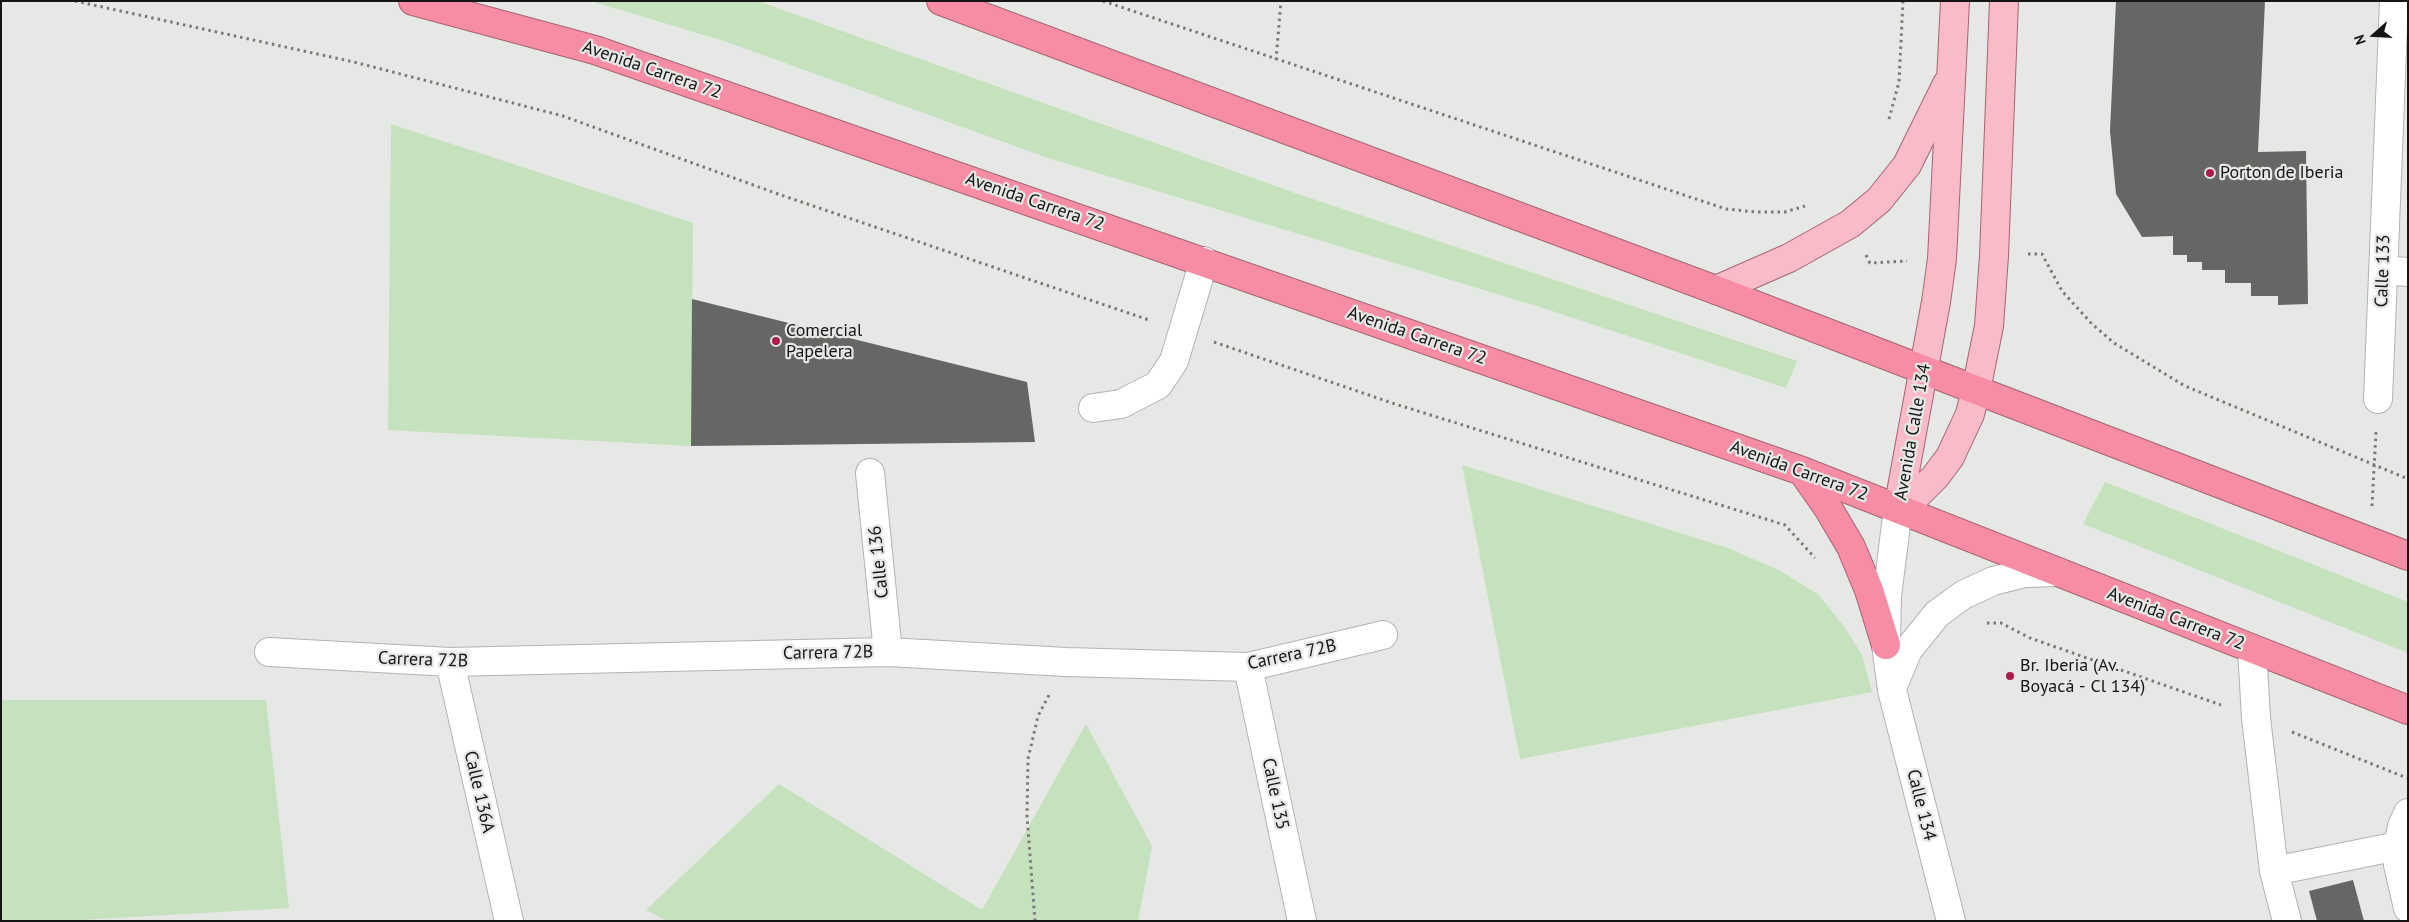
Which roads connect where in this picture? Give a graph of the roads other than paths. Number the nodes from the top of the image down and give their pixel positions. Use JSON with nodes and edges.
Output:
{"nodes":[{"id":1,"x":413,"y":1,"type":"edge"},
{"id":2,"x":941,"y":1,"type":"edge"},
{"id":3,"x":1955,"y":1,"type":"edge"},
{"id":4,"x":2004,"y":1,"type":"edge"},
{"id":5,"x":2394,"y":1,"type":"edge"},
{"id":6,"x":1952,"y":74,"type":"junction"},
{"id":7,"x":1204,"y":261,"type":"junction"},
{"id":8,"x":2396,"y":271,"type":"edge"},
{"id":9,"x":1716,"y":290,"type":"junction"},
{"id":10,"x":1924,"y":370,"type":"junction"},
{"id":11,"x":1976,"y":390,"type":"junction"},
{"id":12,"x":2378,"y":399,"type":"road end"},
{"id":13,"x":1093,"y":408,"type":"dead end"},
{"id":14,"x":1802,"y":471,"type":"junction"},
{"id":15,"x":870,"y":473,"type":"dead end"},
{"id":16,"x":1898,"y":509,"type":"junction"},
{"id":17,"x":2408,"y":556,"type":"edge"},
{"id":18,"x":2058,"y":572,"type":"junction"},
{"id":19,"x":1383,"y":635,"type":"dead end"},
{"id":20,"x":1886,"y":645,"type":"junction"},
{"id":21,"x":2252,"y":649,"type":"junction"},
{"id":22,"x":270,"y":652,"type":"dead end"},
{"id":23,"x":888,"y":652,"type":"junction"},
{"id":24,"x":450,"y":662,"type":"junction"},
{"id":25,"x":1248,"y":667,"type":"junction"},
{"id":26,"x":1892,"y":690,"type":"junction"},
{"id":27,"x":2408,"y":710,"type":"edge"},
{"id":28,"x":2408,"y":813,"type":"edge"},
{"id":29,"x":2398,"y":846,"type":"junction"},
{"id":30,"x":2274,"y":871,"type":"junction"},
{"id":31,"x":2408,"y":908,"type":"edge"},
{"id":32,"x":509,"y":921,"type":"edge"},
{"id":33,"x":1302,"y":921,"type":"edge"},
{"id":34,"x":1951,"y":921,"type":"edge"},
{"id":35,"x":2287,"y":921,"type":"edge"}],
"edges":[{"from":1,"to":7,"type":"highway","name":"Avenida Carrera 72"},
{"from":2,"to":9,"type":"highway"},
{"from":3,"to":6,"type":"main road","name":"Avenida Calle 134"},
{"from":4,"to":11,"type":"main road","name":"Avenida Calle 134"},
{"from":5,"to":8,"type":"street","name":"Calle 133"},
{"from":6,"to":9,"type":"main road"},
{"from":6,"to":10,"type":"main road","name":"Avenida Calle 134"},
{"from":7,"to":13,"type":"street"},
{"from":7,"to":14,"type":"highway","name":"Avenida Carrera 72"},
{"from":8,"to":12,"type":"street","name":"Calle 133"},
{"from":9,"to":10,"type":"highway"},
{"from":10,"to":11,"type":"highway"},
{"from":10,"to":16,"type":"main road","name":"Avenida Calle 134"},
{"from":11,"to":16,"type":"main road","name":"Avenida Calle 134"},
{"from":11,"to":17,"type":"highway"},
{"from":14,"to":16,"type":"highway","name":"Avenida Carrera 72"},
{"from":14,"to":20,"type":"highway"},
{"from":15,"to":23,"type":"street","name":"Calle 136"},
{"from":16,"to":18,"type":"highway","name":"Avenida Carrera 72"},
{"from":16,"to":20,"type":"street","name":"Calle 134"},
{"from":18,"to":21,"type":"highway","name":"Avenida Carrera 72"},
{"from":18,"to":26,"type":"street"},
{"from":19,"to":25,"type":"street","name":"Carrera 72B"},
{"from":20,"to":26,"type":"street","name":"Calle 134"},
{"from":21,"to":27,"type":"highway","name":"Avenida Carrera 72"},
{"from":21,"to":30,"type":"street"},
{"from":22,"to":24,"type":"street","name":"Carrera 72B"},
{"from":23,"to":24,"type":"street","name":"Carrera 72B"},
{"from":23,"to":25,"type":"street","name":"Carrera 72B"},
{"from":24,"to":32,"type":"street","name":"Calle 136A"},
{"from":25,"to":33,"type":"street","name":"Calle 135"},
{"from":26,"to":34,"type":"street","name":"Calle 134"},
{"from":28,"to":29,"type":"street"},
{"from":29,"to":30,"type":"street"},
{"from":29,"to":31,"type":"street"},
{"from":30,"to":35,"type":"street"}]}
